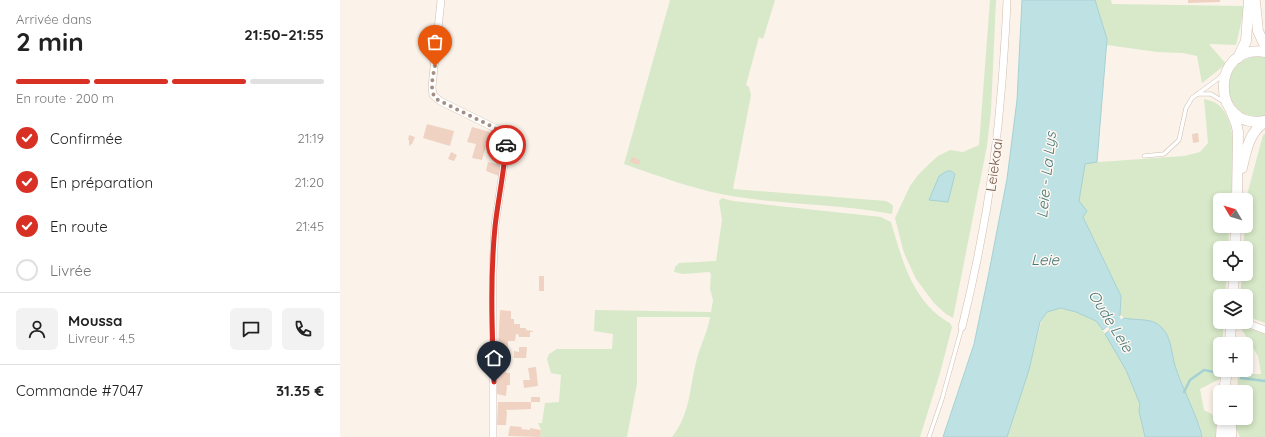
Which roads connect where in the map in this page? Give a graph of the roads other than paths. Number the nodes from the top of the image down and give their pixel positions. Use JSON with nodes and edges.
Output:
{"nodes":[{"id":1,"x":441,"y":0,"type":"edge"},
{"id":2,"x":1006,"y":0,"type":"edge"},
{"id":3,"x":1249,"y":0,"type":"edge"},
{"id":4,"x":1255,"y":0,"type":"edge"},
{"id":5,"x":1265,"y":46,"type":"edge"},
{"id":6,"x":1265,"y":52,"type":"edge"},
{"id":7,"x":1238,"y":58,"type":"junction"},
{"id":8,"x":1227,"y":69,"type":"junction"},
{"id":9,"x":1196,"y":94,"type":"junction"},
{"id":10,"x":1229,"y":106,"type":"junction"},
{"id":11,"x":1265,"y":122,"type":"edge"},
{"id":12,"x":1144,"y":156,"type":"dead end"},
{"id":13,"x":1237,"y":193,"type":"edge"},
{"id":14,"x":1238,"y":193,"type":"edge"},
{"id":15,"x":1253,"y":325,"type":"edge"},
{"id":16,"x":962,"y":327,"type":"joint"},
{"id":17,"x":1265,"y":330,"type":"edge"},
{"id":18,"x":1231,"y":425,"type":"edge"},
{"id":19,"x":493,"y":437,"type":"edge"},
{"id":20,"x":929,"y":437,"type":"edge"},
{"id":21,"x":1231,"y":437,"type":"edge"}],
"edges":[{"from":1,"to":19,"type":"street"},
{"from":2,"to":16,"type":"street","name":"Leiekaai"},
{"from":3,"to":7,"type":"main road"},
{"from":4,"to":5,"type":"main road"},
{"from":6,"to":7,"type":"main road"},
{"from":7,"to":8,"type":"main road"},
{"from":8,"to":9,"type":"lane"},
{"from":8,"to":10,"type":"main road"},
{"from":9,"to":10,"type":"lane"},
{"from":9,"to":12,"type":"lane"},
{"from":10,"to":11,"type":"main road"},
{"from":10,"to":13,"type":"main road"},
{"from":11,"to":14,"type":"main road"},
{"from":15,"to":17,"type":"street"},
{"from":16,"to":20,"type":"lane"},
{"from":18,"to":21,"type":"main road"}]}
